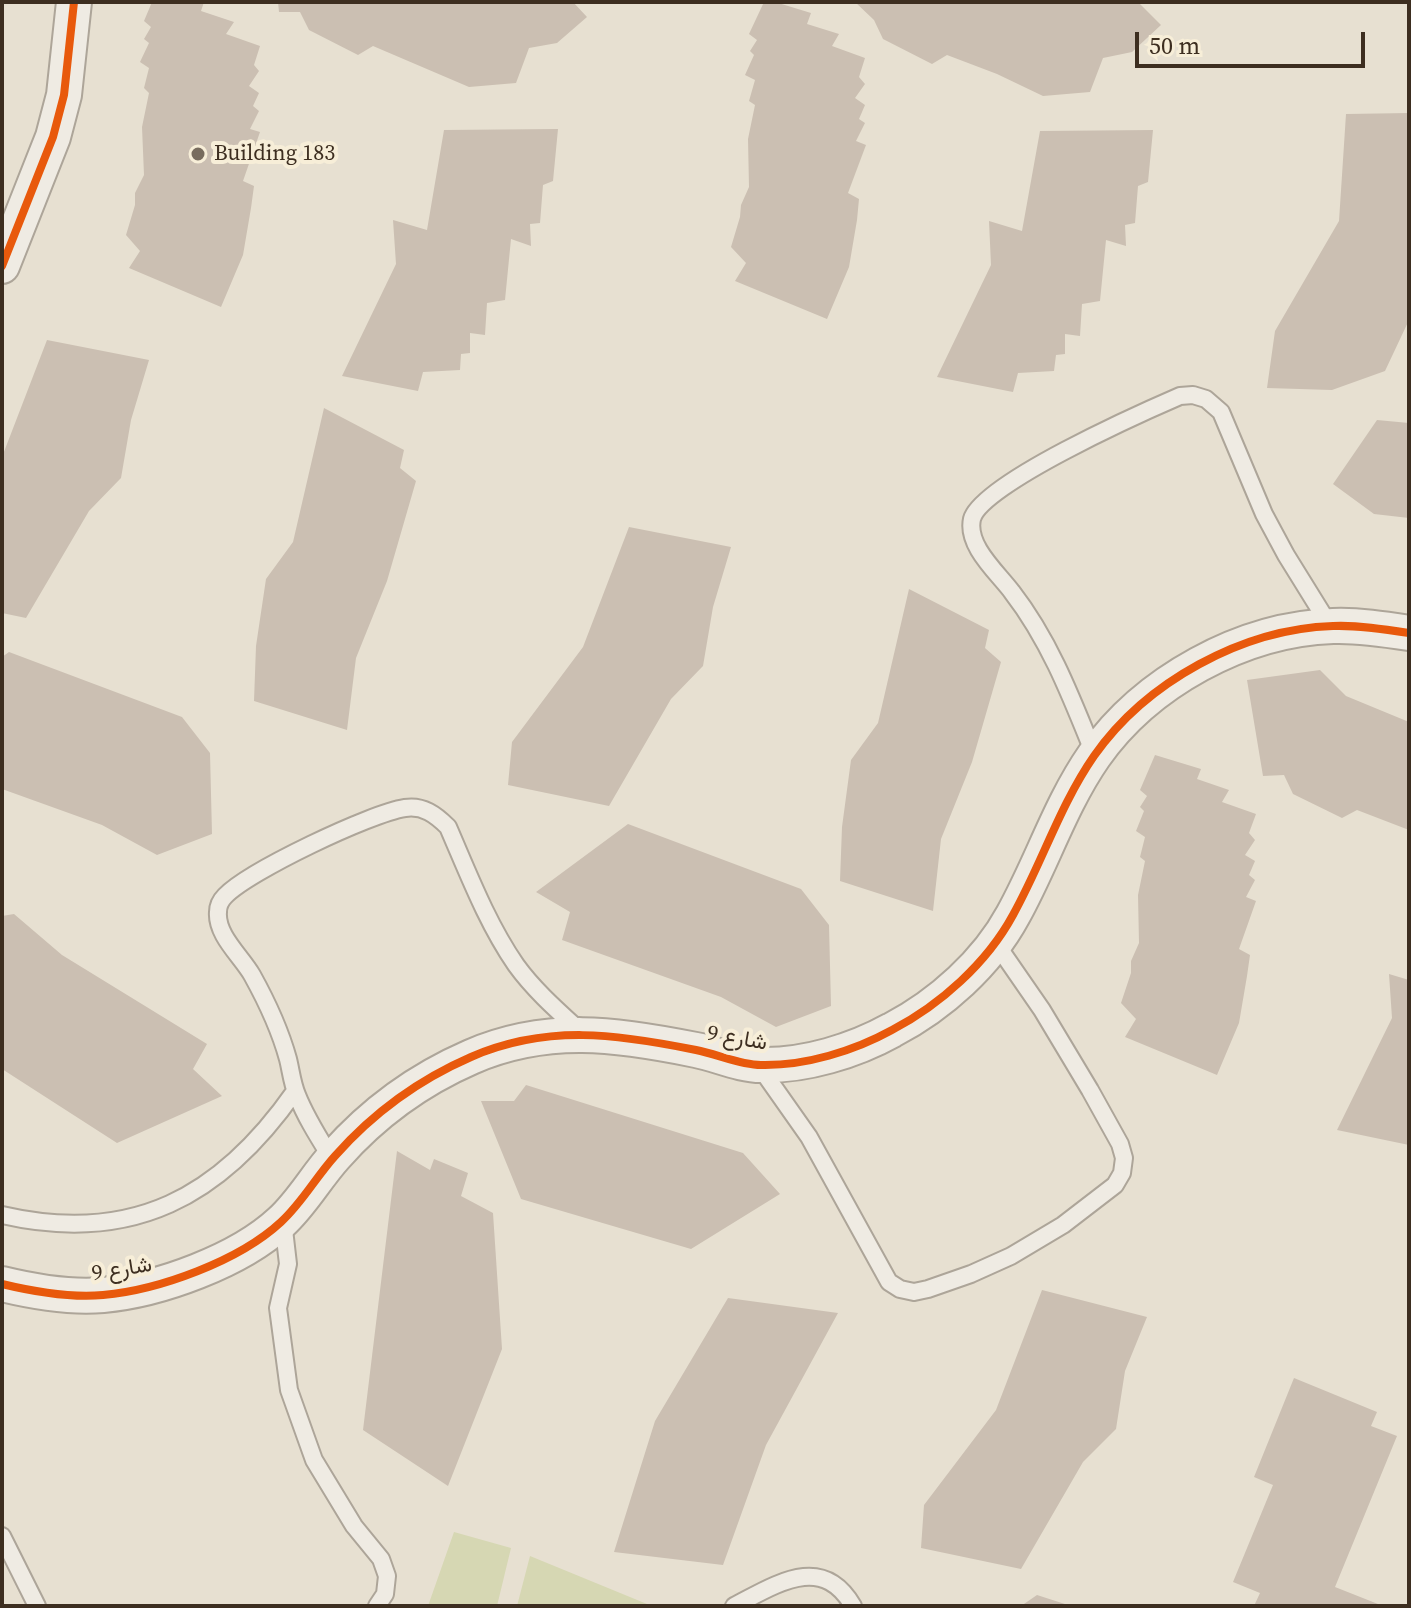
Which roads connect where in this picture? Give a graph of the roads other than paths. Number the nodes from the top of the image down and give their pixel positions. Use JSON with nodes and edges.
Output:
{"nodes":[{"id":1,"x":74,"y":2,"type":"edge"},
{"id":2,"x":2,"y":266,"type":"edge"},
{"id":3,"x":1330,"y":626,"type":"junction"},
{"id":4,"x":1409,"y":633,"type":"edge"},
{"id":5,"x":1095,"y":756,"type":"junction"},
{"id":6,"x":995,"y":942,"type":"junction"},
{"id":7,"x":582,"y":1033,"type":"junction"},
{"id":8,"x":759,"y":1066,"type":"junction"},
{"id":9,"x":295,"y":1091,"type":"junction"},
{"id":10,"x":332,"y":1159,"type":"junction"},
{"id":11,"x":2,"y":1215,"type":"edge"},
{"id":12,"x":283,"y":1221,"type":"junction"},
{"id":13,"x":2,"y":1284,"type":"edge"},
{"id":14,"x":2,"y":1536,"type":"edge"},
{"id":15,"x":37,"y":1606,"type":"edge"},
{"id":16,"x":377,"y":1606,"type":"edge"},
{"id":17,"x":734,"y":1606,"type":"edge"},
{"id":18,"x":853,"y":1606,"type":"edge"}],
"edges":[{"from":1,"to":2,"type":"street"},
{"from":3,"to":4,"type":"street","name":"شارع 9"},
{"from":3,"to":5,"type":"street","name":"شارع 9"},
{"from":3,"to":5,"type":"lane"},
{"from":5,"to":6,"type":"street","name":"شارع 9"},
{"from":6,"to":8,"type":"street","name":"شارع 9"},
{"from":6,"to":8,"type":"lane"},
{"from":7,"to":8,"type":"street","name":"شارع 9"},
{"from":7,"to":9,"type":"lane"},
{"from":7,"to":10,"type":"street","name":"شارع 9"},
{"from":9,"to":10,"type":"lane"},
{"from":9,"to":11,"type":"lane"},
{"from":10,"to":12,"type":"street","name":"شارع 9"},
{"from":12,"to":13,"type":"street","name":"شارع 9"},
{"from":12,"to":16,"type":"lane"},
{"from":14,"to":15,"type":"lane"},
{"from":17,"to":18,"type":"lane"}]}
